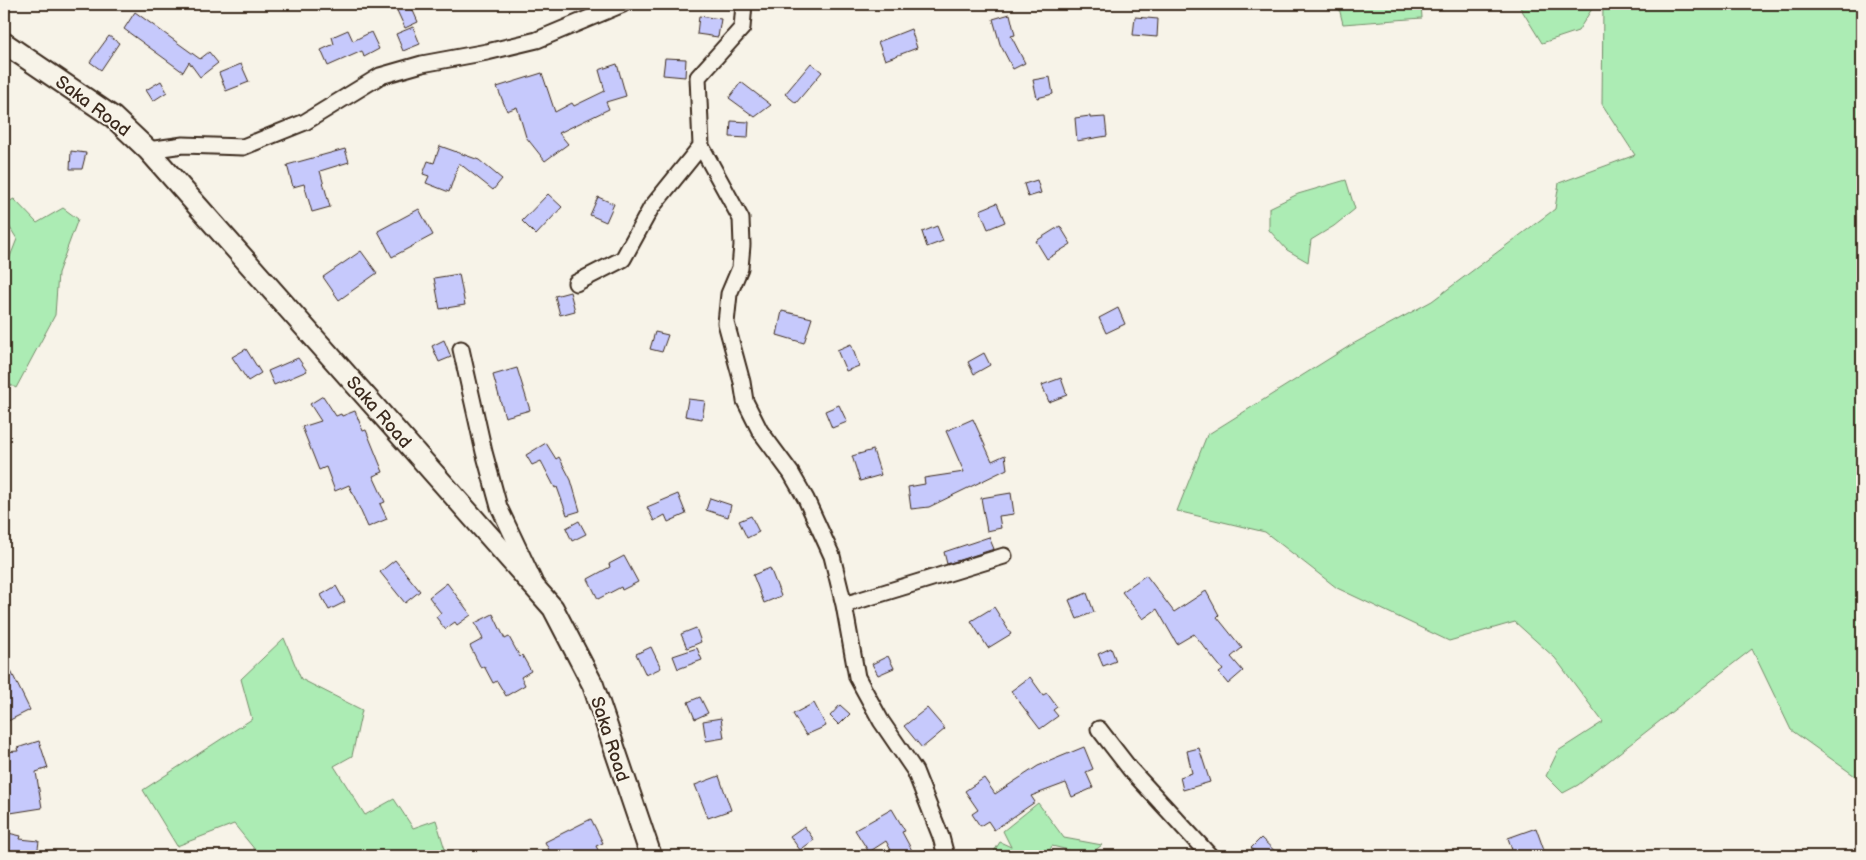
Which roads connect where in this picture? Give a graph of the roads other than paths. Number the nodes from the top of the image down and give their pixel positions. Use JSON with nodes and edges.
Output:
{"nodes":[{"id":1,"x":623,"y":4,"type":"edge"},
{"id":2,"x":745,"y":5,"type":"edge"},
{"id":3,"x":4,"y":43,"type":"edge"},
{"id":4,"x":701,"y":146,"type":"junction"},
{"id":5,"x":148,"y":150,"type":"junction"},
{"id":6,"x":576,"y":283,"type":"dead end"},
{"id":7,"x":462,"y":349,"type":"dead end"},
{"id":8,"x":1004,"y":556,"type":"dead end"},
{"id":9,"x":535,"y":585,"type":"junction"},
{"id":10,"x":844,"y":605,"type":"junction"},
{"id":11,"x":1099,"y":729,"type":"dead end"},
{"id":12,"x":651,"y":856,"type":"edge"},
{"id":13,"x":946,"y":856,"type":"edge"},
{"id":14,"x":1210,"y":856,"type":"edge"}],
"edges":[{"from":1,"to":5,"type":"street"},
{"from":2,"to":4,"type":"street"},
{"from":3,"to":5,"type":"main road","name":"Saka Road"},
{"from":4,"to":6,"type":"street"},
{"from":4,"to":10,"type":"street"},
{"from":5,"to":9,"type":"main road","name":"Saka Road"},
{"from":7,"to":9,"type":"street"},
{"from":8,"to":10,"type":"street"},
{"from":9,"to":12,"type":"main road","name":"Saka Road"},
{"from":10,"to":13,"type":"street"},
{"from":11,"to":14,"type":"street"}]}
